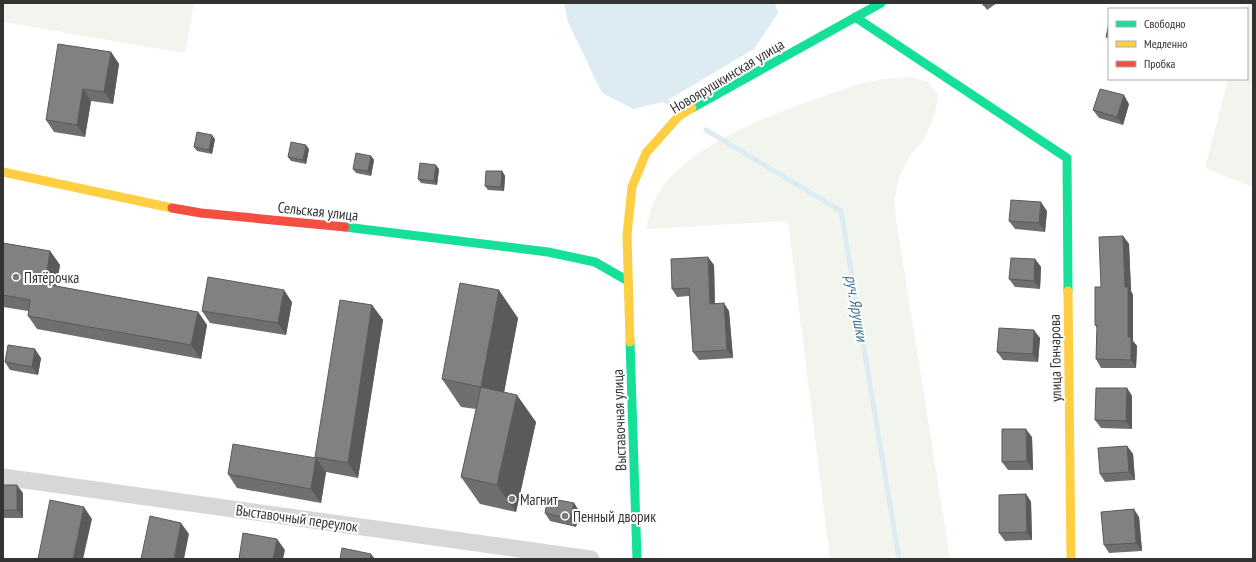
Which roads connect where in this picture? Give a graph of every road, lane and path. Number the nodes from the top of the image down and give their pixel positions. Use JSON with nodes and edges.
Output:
{"nodes":[{"id":1,"x":881,"y":3,"type":"edge"},
{"id":2,"x":855,"y":18,"type":"junction"},
{"id":3,"x":3,"y":172,"type":"edge"},
{"id":4,"x":628,"y":281,"type":"junction"},
{"id":5,"x":3,"y":477,"type":"edge"},
{"id":6,"x":591,"y":559,"type":"edge"},
{"id":7,"x":637,"y":559,"type":"edge"},
{"id":8,"x":1072,"y":559,"type":"edge"}],
"edges":[{"from":1,"to":2,"type":"street","name":"Новоярушкинская улица"},
{"from":2,"to":4,"type":"street","name":"Новоярушкинская улица"},
{"from":2,"to":8,"type":"street","name":"улица Гончарова"},
{"from":3,"to":4,"type":"street","name":"Сельская улица"},
{"from":4,"to":7,"type":"street","name":"Выставочная улица"},
{"from":5,"to":6,"type":"street","name":"Выставочный переулок"}]}
